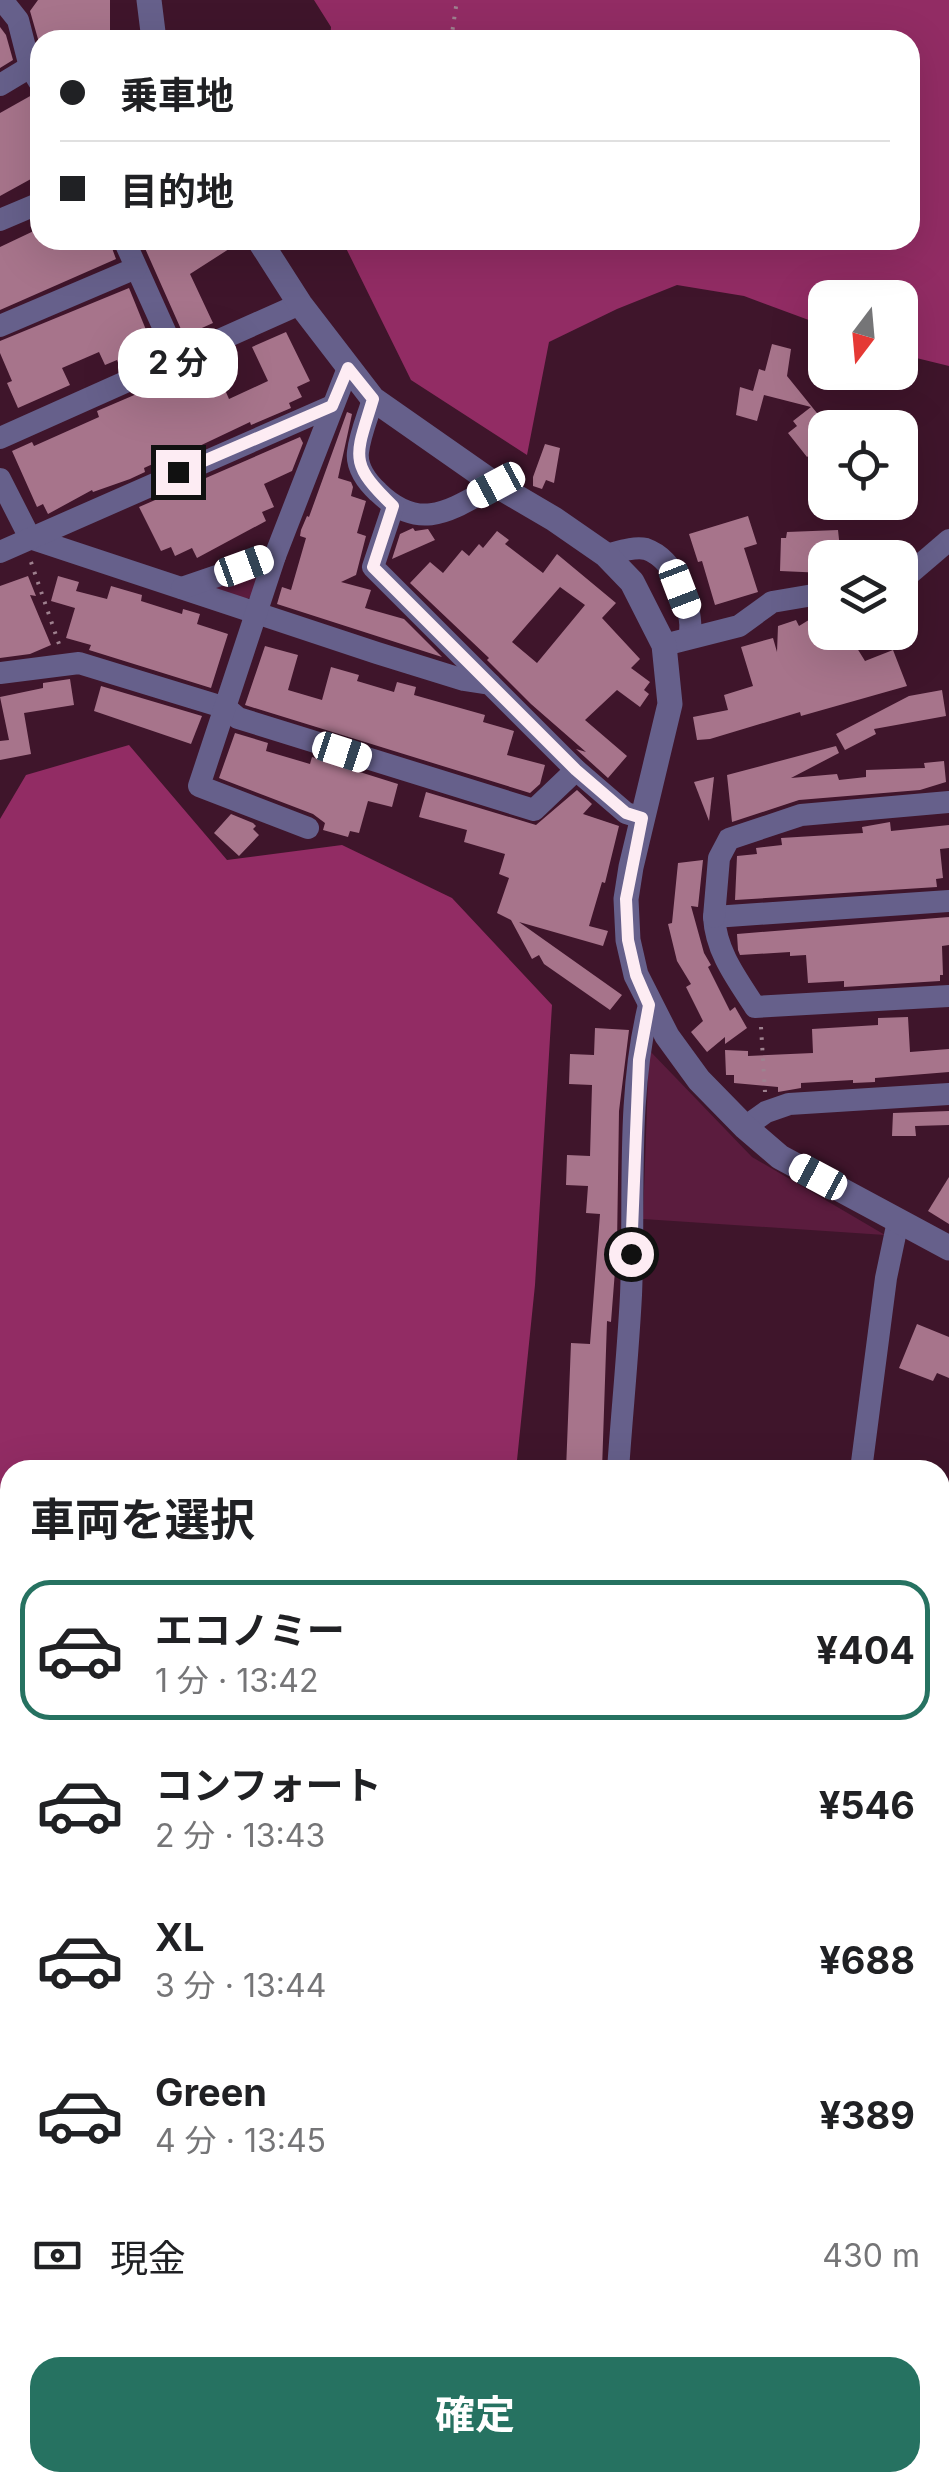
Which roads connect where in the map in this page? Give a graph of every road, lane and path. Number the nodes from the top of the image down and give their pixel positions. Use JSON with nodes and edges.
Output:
{"nodes":[{"id":1,"x":2,"y":0,"type":"edge"},
{"id":2,"x":150,"y":0,"type":"edge"},
{"id":3,"x":457,"y":0,"type":"edge"},
{"id":4,"x":153,"y":30,"type":"edge"},
{"id":5,"x":452,"y":30,"type":"edge"},
{"id":6,"x":30,"y":59,"type":"edge"},
{"id":7,"x":30,"y":76,"type":"edge"},
{"id":8,"x":0,"y":85,"type":"edge"},
{"id":9,"x":30,"y":207,"type":"edge"},
{"id":10,"x":0,"y":220,"type":"edge"},
{"id":11,"x":128,"y":250,"type":"edge"},
{"id":12,"x":268,"y":250,"type":"edge"},
{"id":13,"x":136,"y":268,"type":"junction"},
{"id":14,"x":300,"y":304,"type":"junction"},
{"id":15,"x":0,"y":326,"type":"edge"},
{"id":16,"x":178,"y":360,"type":"junction"},
{"id":17,"x":348,"y":368,"type":"junction"},
{"id":18,"x":373,"y":399,"type":"junction"},
{"id":19,"x":332,"y":406,"type":"junction"},
{"id":20,"x":0,"y":438,"type":"edge"},
{"id":21,"x":0,"y":478,"type":"edge"},
{"id":22,"x":496,"y":485,"type":"junction"},
{"id":23,"x":393,"y":506,"type":"junction"},
{"id":24,"x":30,"y":538,"type":"junction"},
{"id":25,"x":949,"y":540,"type":"edge"},
{"id":26,"x":0,"y":552,"type":"edge"},
{"id":27,"x":606,"y":555,"type":"junction"},
{"id":28,"x":275,"y":556,"type":"junction"},
{"id":29,"x":918,"y":567,"type":"edge"},
{"id":30,"x":182,"y":588,"type":"junction"},
{"id":31,"x":808,"y":596,"type":"edge"},
{"id":32,"x":256,"y":612,"type":"junction"},
{"id":33,"x":690,"y":637,"type":"junction"},
{"id":34,"x":664,"y":646,"type":"junction"},
{"id":35,"x":66,"y":664,"type":"junction"},
{"id":36,"x":0,"y":673,"type":"edge"},
{"id":37,"x":490,"y":684,"type":"junction"},
{"id":38,"x":226,"y":708,"type":"junction"},
{"id":39,"x":576,"y":770,"type":"junction"},
{"id":40,"x":949,"y":802,"type":"edge"},
{"id":41,"x":642,"y":818,"type":"junction"},
{"id":42,"x":308,"y":828,"type":"dead end"},
{"id":43,"x":949,"y":900,"type":"edge"},
{"id":44,"x":714,"y":917,"type":"junction"},
{"id":45,"x":949,"y":996,"type":"edge"},
{"id":46,"x":649,"y":1005,"type":"junction"},
{"id":47,"x":760,"y":1006,"type":"junction"},
{"id":48,"x":949,"y":1094,"type":"edge"},
{"id":49,"x":755,"y":1120,"type":"junction"},
{"id":50,"x":898,"y":1221,"type":"junction"},
{"id":51,"x":949,"y":1248,"type":"edge"},
{"id":52,"x":619,"y":1460,"type":"edge"},
{"id":53,"x":863,"y":1460,"type":"edge"}],
"edges":[{"from":1,"to":6,"type":"street"},
{"from":2,"to":4,"type":"street"},
{"from":3,"to":5,"type":"path"},
{"from":7,"to":8,"type":"street"},
{"from":9,"to":10,"type":"street"},
{"from":11,"to":13,"type":"street"},
{"from":12,"to":14,"type":"street"},
{"from":13,"to":15,"type":"street"},
{"from":13,"to":16,"type":"street"},
{"from":14,"to":16,"type":"street"},
{"from":14,"to":17,"type":"street"},
{"from":16,"to":20,"type":"street"},
{"from":17,"to":18,"type":"street"},
{"from":17,"to":19,"type":"street"},
{"from":18,"to":22,"type":"street"},
{"from":18,"to":23,"type":"street"},
{"from":19,"to":24,"type":"street"},
{"from":19,"to":28,"type":"street"},
{"from":21,"to":24,"type":"street"},
{"from":22,"to":23,"type":"street"},
{"from":22,"to":27,"type":"street"},
{"from":23,"to":37,"type":"street"},
{"from":24,"to":26,"type":"street"},
{"from":24,"to":30,"type":"street"},
{"from":24,"to":35,"type":"path"},
{"from":25,"to":29,"type":"street"},
{"from":27,"to":33,"type":"street"},
{"from":27,"to":34,"type":"street"},
{"from":28,"to":30,"type":"street"},
{"from":28,"to":32,"type":"street"},
{"from":30,"to":32,"type":"street"},
{"from":31,"to":33,"type":"street"},
{"from":32,"to":37,"type":"street"},
{"from":32,"to":38,"type":"street"},
{"from":33,"to":34,"type":"street"},
{"from":34,"to":41,"type":"street"},
{"from":35,"to":36,"type":"street"},
{"from":35,"to":38,"type":"street"},
{"from":37,"to":39,"type":"street"},
{"from":38,"to":39,"type":"street"},
{"from":38,"to":42,"type":"street"},
{"from":39,"to":41,"type":"street"},
{"from":40,"to":44,"type":"street"},
{"from":41,"to":46,"type":"street"},
{"from":43,"to":44,"type":"street"},
{"from":44,"to":47,"type":"street"},
{"from":45,"to":47,"type":"street"},
{"from":46,"to":49,"type":"street"},
{"from":46,"to":52,"type":"street"},
{"from":47,"to":49,"type":"path"},
{"from":48,"to":49,"type":"street"},
{"from":49,"to":50,"type":"street"},
{"from":50,"to":51,"type":"street"},
{"from":50,"to":53,"type":"street"}]}
